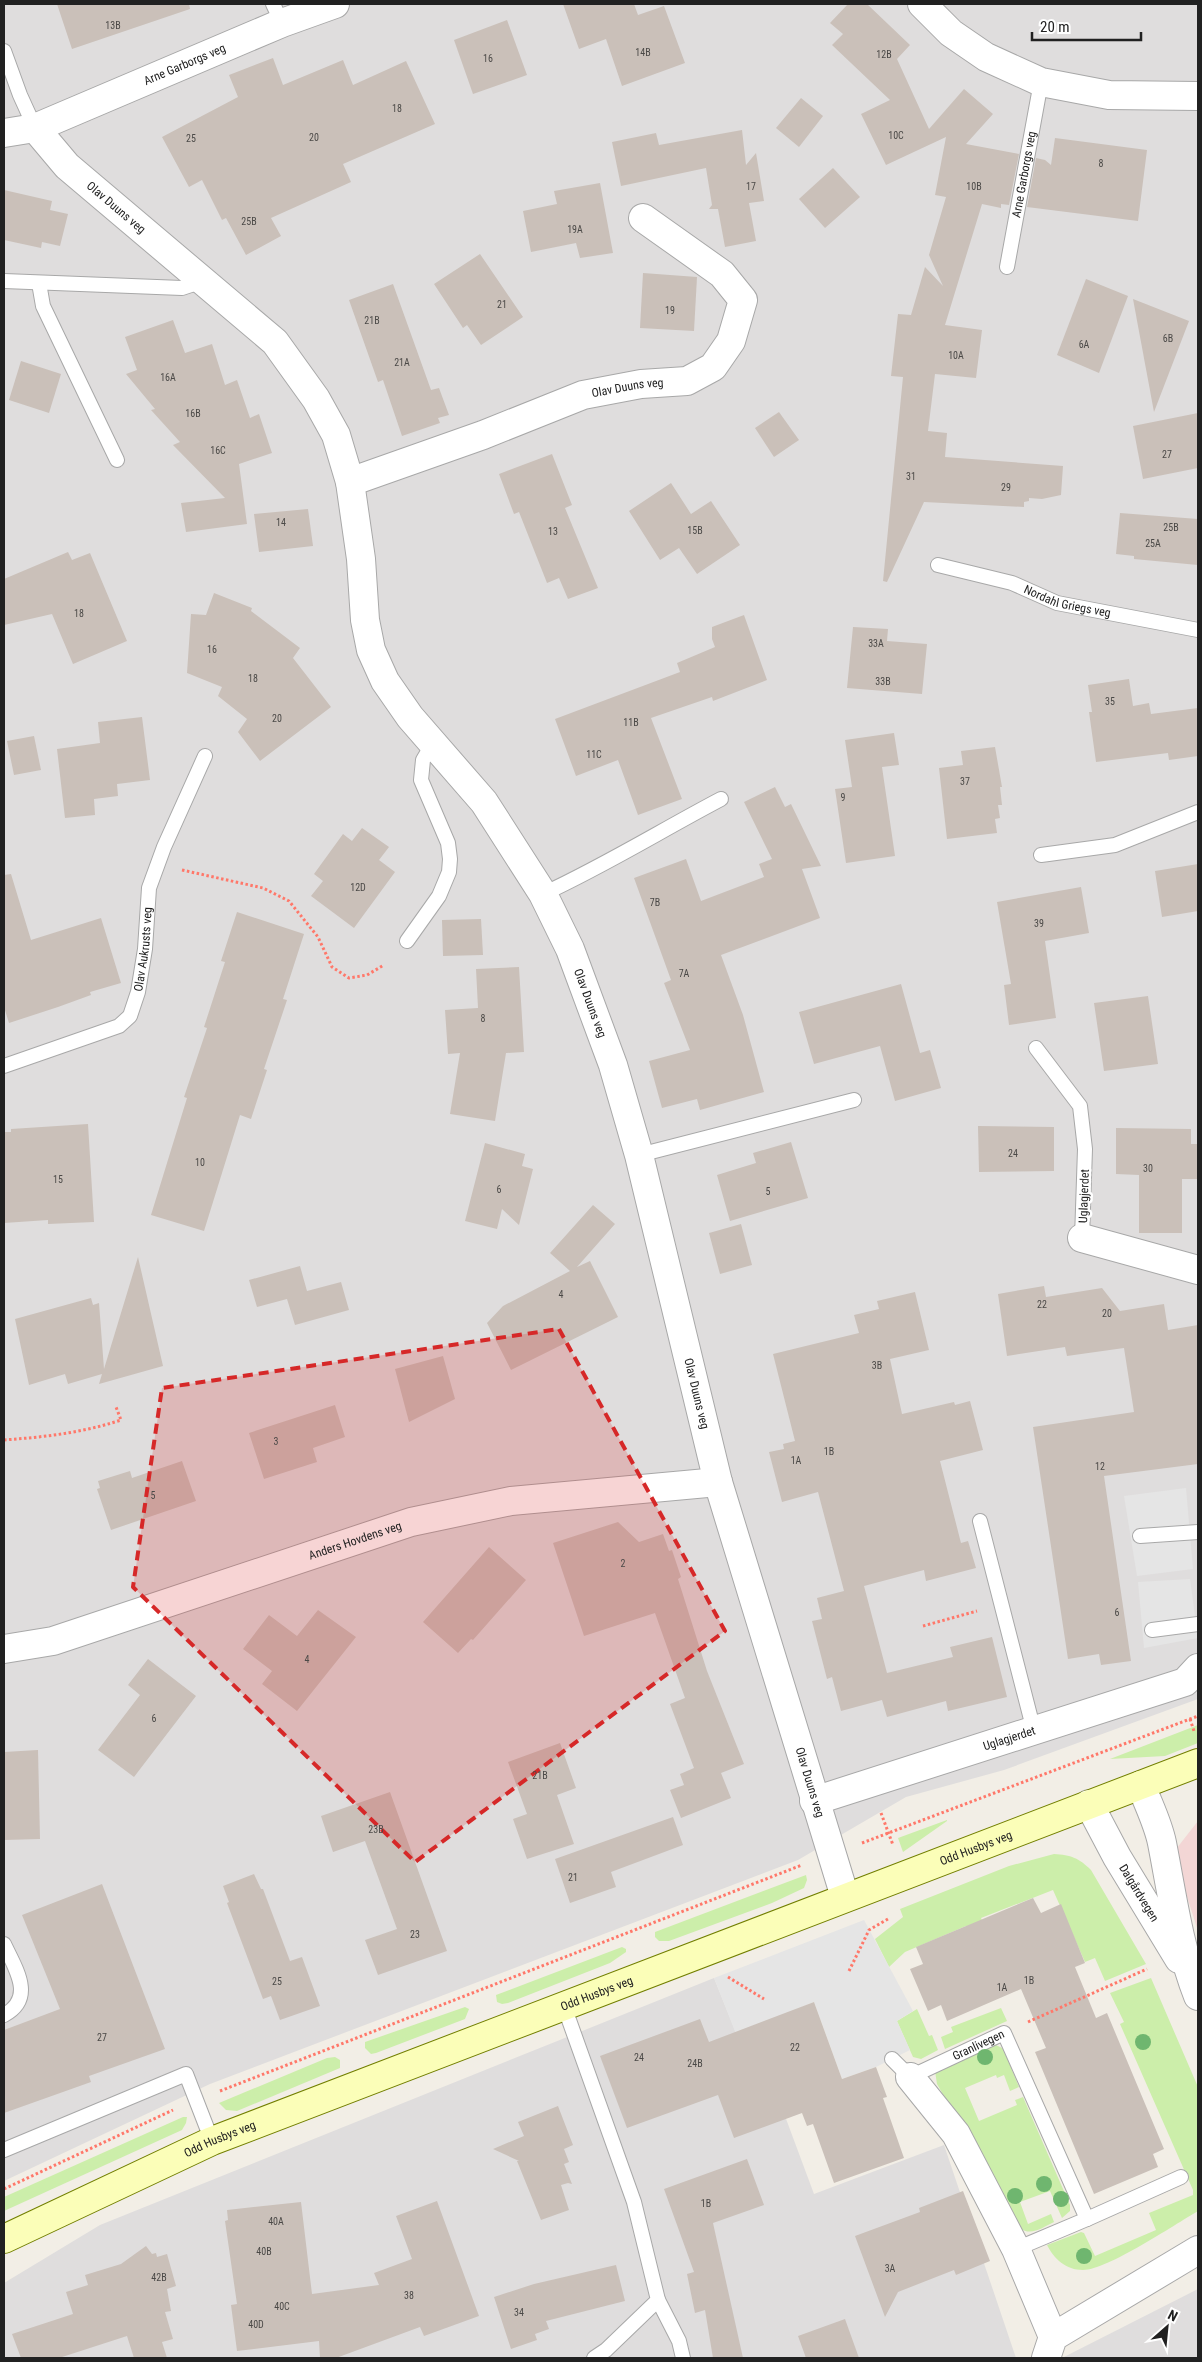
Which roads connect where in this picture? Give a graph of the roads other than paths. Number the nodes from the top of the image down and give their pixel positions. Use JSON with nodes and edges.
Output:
{"nodes":[{"id":1,"x":335,"y":4,"type":"edge"},
{"id":2,"x":922,"y":4,"type":"edge"},
{"id":3,"x":278,"y":13,"type":"edge"},
{"id":4,"x":4,"y":51,"type":"edge"},
{"id":5,"x":1041,"y":82,"type":"junction"},
{"id":6,"x":1198,"y":96,"type":"edge"},
{"id":7,"x":35,"y":128,"type":"junction"},
{"id":8,"x":4,"y":133,"type":"edge"},
{"id":9,"x":643,"y":218,"type":"dead end"},
{"id":10,"x":1007,"y":267,"type":"dead end"},
{"id":11,"x":4,"y":281,"type":"edge"},
{"id":12,"x":202,"y":281,"type":"junction"},
{"id":13,"x":39,"y":283,"type":"junction"},
{"id":14,"x":117,"y":460,"type":"dead end"},
{"id":15,"x":350,"y":482,"type":"junction"},
{"id":16,"x":938,"y":565,"type":"dead end"},
{"id":17,"x":1198,"y":630,"type":"edge"},
{"id":18,"x":433,"y":743,"type":"junction"},
{"id":19,"x":205,"y":756,"type":"dead end"},
{"id":20,"x":721,"y":799,"type":"dead end"},
{"id":21,"x":1198,"y":812,"type":"edge"},
{"id":22,"x":1041,"y":855,"type":"dead end"},
{"id":23,"x":543,"y":894,"type":"junction"},
{"id":24,"x":407,"y":941,"type":"dead end"},
{"id":25,"x":1036,"y":1048,"type":"dead end"},
{"id":26,"x":4,"y":1066,"type":"edge"},
{"id":27,"x":854,"y":1100,"type":"dead end"},
{"id":28,"x":639,"y":1155,"type":"junction"},
{"id":29,"x":1082,"y":1238,"type":"joint"},
{"id":30,"x":1198,"y":1270,"type":"edge"},
{"id":31,"x":718,"y":1482,"type":"junction"},
{"id":32,"x":980,"y":1521,"type":"dead end"},
{"id":33,"x":1198,"y":1532,"type":"edge"},
{"id":34,"x":1140,"y":1536,"type":"dead end"},
{"id":35,"x":1198,"y":1624,"type":"edge"},
{"id":36,"x":1152,"y":1630,"type":"dead end"},
{"id":37,"x":4,"y":1649,"type":"edge"},
{"id":38,"x":1198,"y":1668,"type":"edge"},
{"id":39,"x":1034,"y":1731,"type":"junction"},
{"id":40,"x":1198,"y":1763,"type":"edge"},
{"id":41,"x":1141,"y":1785,"type":"junction"},
{"id":42,"x":814,"y":1802,"type":"junction"},
{"id":43,"x":1089,"y":1804,"type":"junction"},
{"id":44,"x":845,"y":1897,"type":"junction"},
{"id":45,"x":4,"y":1944,"type":"edge"},
{"id":46,"x":1195,"y":1988,"type":"edge"},
{"id":47,"x":564,"y":2006,"type":"junction"},
{"id":48,"x":4,"y":2015,"type":"edge"},
{"id":49,"x":901,"y":2068,"type":"joint"},
{"id":50,"x":212,"y":2142,"type":"junction"},
{"id":51,"x":4,"y":2150,"type":"edge"},
{"id":52,"x":1181,"y":2177,"type":"dead end"},
{"id":53,"x":1087,"y":2219,"type":"junction"},
{"id":54,"x":4,"y":2239,"type":"edge"},
{"id":55,"x":1016,"y":2250,"type":"junction"},
{"id":56,"x":1198,"y":2250,"type":"edge"},
{"id":57,"x":658,"y":2300,"type":"junction"},
{"id":58,"x":1049,"y":2348,"type":"edge"},
{"id":59,"x":594,"y":2358,"type":"edge"},
{"id":60,"x":683,"y":2358,"type":"edge"}],
"edges":[{"from":1,"to":3,"type":"street","name":"Arne Garborgs veg"},
{"from":2,"to":5,"type":"street"},
{"from":3,"to":7,"type":"street","name":"Arne Garborgs veg"},
{"from":4,"to":7,"type":"lane"},
{"from":5,"to":6,"type":"street"},
{"from":5,"to":10,"type":"lane","name":"Arne Garborgs veg"},
{"from":7,"to":8,"type":"street","name":"Arne Garborgs veg"},
{"from":7,"to":12,"type":"street","name":"Olav Duuns veg"},
{"from":9,"to":15,"type":"street","name":"Olav Duuns veg"},
{"from":11,"to":13,"type":"lane"},
{"from":12,"to":13,"type":"lane"},
{"from":12,"to":15,"type":"street","name":"Olav Duuns veg"},
{"from":13,"to":14,"type":"lane"},
{"from":15,"to":18,"type":"street","name":"Olav Duuns veg"},
{"from":16,"to":17,"type":"lane","name":"Nordahl Griegs veg"},
{"from":18,"to":23,"type":"street","name":"Olav Duuns veg"},
{"from":18,"to":24,"type":"lane"},
{"from":19,"to":26,"type":"lane","name":"Olav Aukrusts veg"},
{"from":20,"to":23,"type":"lane"},
{"from":21,"to":22,"type":"lane"},
{"from":23,"to":28,"type":"street","name":"Olav Duuns veg"},
{"from":25,"to":29,"type":"lane","name":"Uglagjerdet"},
{"from":27,"to":28,"type":"lane"},
{"from":28,"to":31,"type":"street","name":"Olav Duuns veg"},
{"from":29,"to":30,"type":"street","name":"Uglagjerdet"},
{"from":31,"to":37,"type":"street","name":"Anders Hovdens veg"},
{"from":31,"to":42,"type":"street","name":"Olav Duuns veg"},
{"from":32,"to":39,"type":"lane"},
{"from":33,"to":34,"type":"lane"},
{"from":35,"to":36,"type":"lane"},
{"from":38,"to":39,"type":"street","name":"Uglagjerdet"},
{"from":39,"to":42,"type":"street","name":"Uglagjerdet"},
{"from":40,"to":41,"type":"street","name":"Odd Husbys veg"},
{"from":41,"to":43,"type":"street","name":"Odd Husbys veg"},
{"from":41,"to":46,"type":"street","name":"Dalgårdvegen"},
{"from":42,"to":44,"type":"street","name":"Olav Duuns veg"},
{"from":43,"to":44,"type":"street","name":"Odd Husbys veg"},
{"from":43,"to":46,"type":"street","name":"Dalgårdvegen"},
{"from":44,"to":47,"type":"street","name":"Odd Husbys veg"},
{"from":45,"to":48,"type":"lane"},
{"from":47,"to":50,"type":"street","name":"Odd Husbys veg"},
{"from":47,"to":57,"type":"lane"},
{"from":49,"to":53,"type":"lane","name":"Granlivegen"},
{"from":49,"to":55,"type":"street","name":"Granlivegen"},
{"from":50,"to":51,"type":"lane"},
{"from":50,"to":54,"type":"street","name":"Odd Husbys veg"},
{"from":52,"to":53,"type":"lane"},
{"from":53,"to":55,"type":"lane"},
{"from":55,"to":58,"type":"street","name":"Granlivegen"},
{"from":56,"to":58,"type":"street","name":"Granlivegen"},
{"from":57,"to":59,"type":"lane"},
{"from":57,"to":60,"type":"lane"}]}
